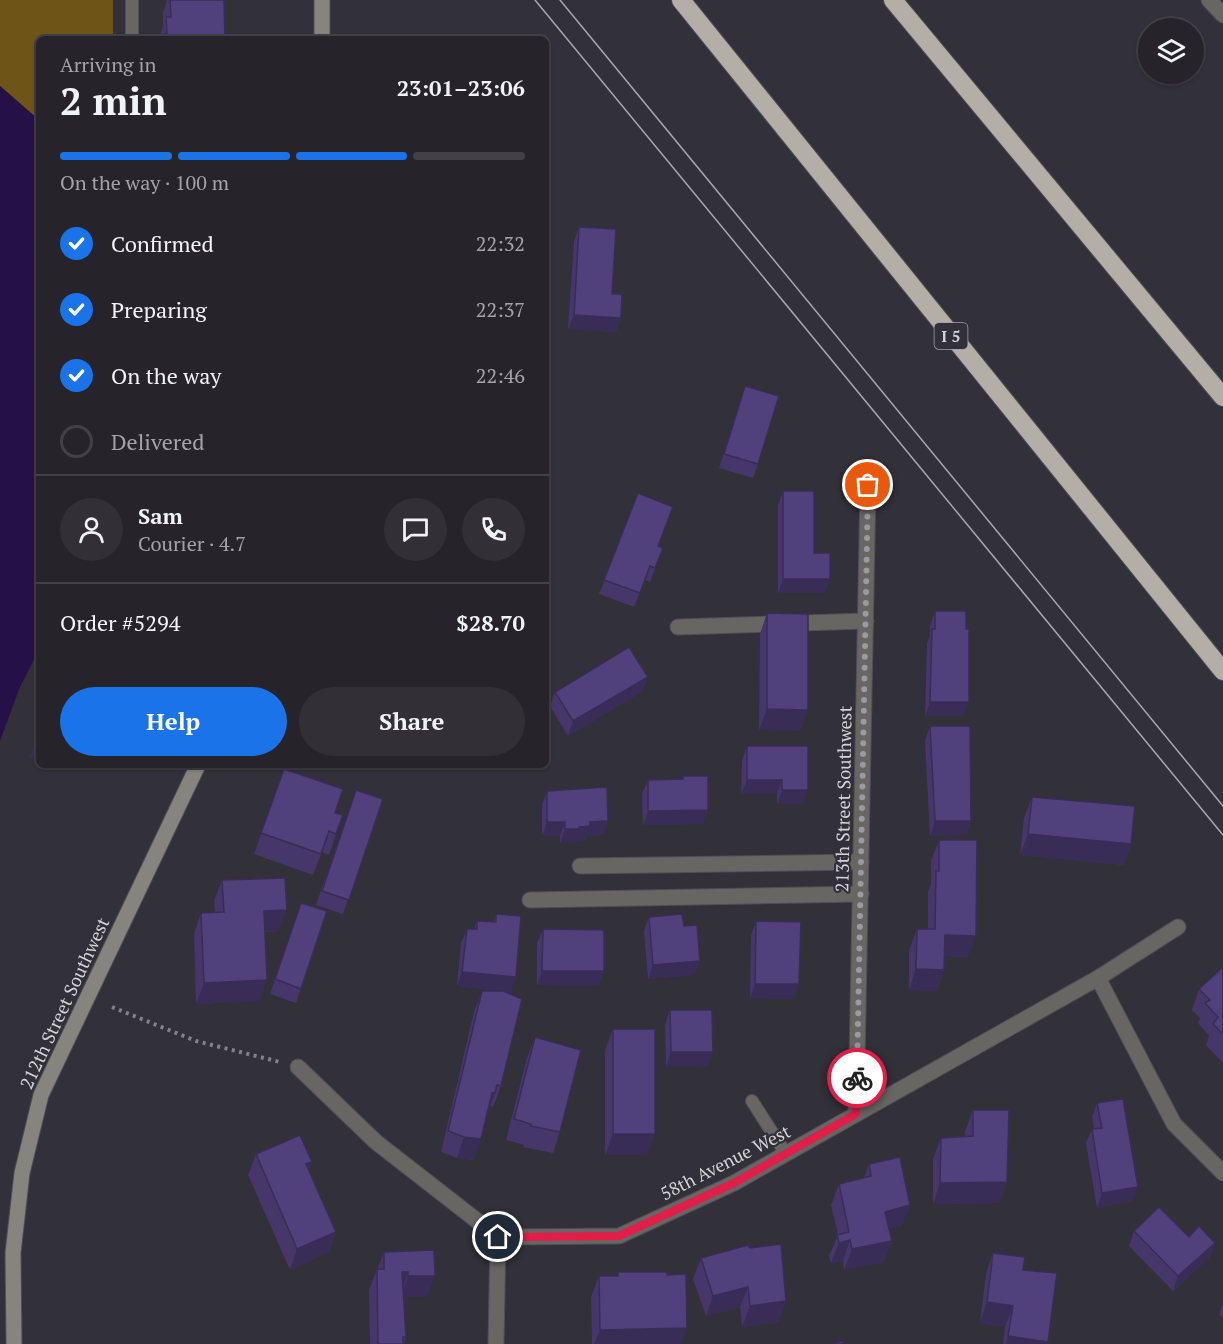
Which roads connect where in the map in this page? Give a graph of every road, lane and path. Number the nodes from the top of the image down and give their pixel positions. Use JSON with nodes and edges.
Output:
{"nodes":[{"id":1,"x":132,"y":0,"type":"edge"},
{"id":2,"x":322,"y":0,"type":"edge"},
{"id":3,"x":681,"y":0,"type":"edge"},
{"id":4,"x":893,"y":0,"type":"edge"},
{"id":5,"x":1209,"y":0,"type":"edge"},
{"id":6,"x":1223,"y":15,"type":"edge"},
{"id":7,"x":132,"y":36,"type":"dead end"},
{"id":8,"x":322,"y":36,"type":"edge"},
{"id":9,"x":1223,"y":397,"type":"edge"},
{"id":10,"x":868,"y":485,"type":"dead end"},
{"id":11,"x":866,"y":621,"type":"junction"},
{"id":12,"x":678,"y":627,"type":"dead end"},
{"id":13,"x":1223,"y":670,"type":"edge"},
{"id":14,"x":197,"y":768,"type":"edge"},
{"id":15,"x":861,"y":862,"type":"junction"},
{"id":16,"x":580,"y":866,"type":"dead end"},
{"id":17,"x":861,"y":894,"type":"junction"},
{"id":18,"x":530,"y":900,"type":"dead end"},
{"id":19,"x":1178,"y":927,"type":"dead end"},
{"id":20,"x":1098,"y":978,"type":"junction"},
{"id":21,"x":112,"y":1007,"type":"dead end"},
{"id":22,"x":298,"y":1067,"type":"joint"},
{"id":23,"x":752,"y":1101,"type":"dead end"},
{"id":24,"x":856,"y":1114,"type":"junction"},
{"id":25,"x":786,"y":1154,"type":"junction"},
{"id":26,"x":1223,"y":1173,"type":"edge"},
{"id":27,"x":498,"y":1237,"type":"junction"},
{"id":28,"x":7,"y":1252,"type":"edge"},
{"id":29,"x":15,"y":1344,"type":"edge"},
{"id":30,"x":495,"y":1344,"type":"edge"}],
"edges":[{"from":1,"to":7,"type":"lane"},
{"from":2,"to":8,"type":"main road"},
{"from":3,"to":13,"type":"highway","number":"I 5"},
{"from":4,"to":9,"type":"highway"},
{"from":5,"to":6,"type":"street"},
{"from":10,"to":11,"type":"street","name":"213th Street Southwest"},
{"from":11,"to":12,"type":"street"},
{"from":11,"to":15,"type":"street","name":"213th Street Southwest"},
{"from":14,"to":28,"type":"main road","name":"212th Street Southwest"},
{"from":15,"to":16,"type":"street"},
{"from":15,"to":17,"type":"street","name":"213th Street Southwest"},
{"from":17,"to":18,"type":"street"},
{"from":17,"to":24,"type":"street","name":"213th Street Southwest"},
{"from":19,"to":20,"type":"street","name":"58th Avenue West"},
{"from":20,"to":24,"type":"street","name":"58th Avenue West"},
{"from":20,"to":26,"type":"street"},
{"from":21,"to":22,"type":"path"},
{"from":22,"to":27,"type":"street"},
{"from":23,"to":25,"type":"lane"},
{"from":24,"to":25,"type":"street","name":"58th Avenue West"},
{"from":25,"to":27,"type":"street","name":"58th Avenue West"},
{"from":27,"to":30,"type":"street"},
{"from":28,"to":29,"type":"main road","name":"212th Street Southwest"}]}
